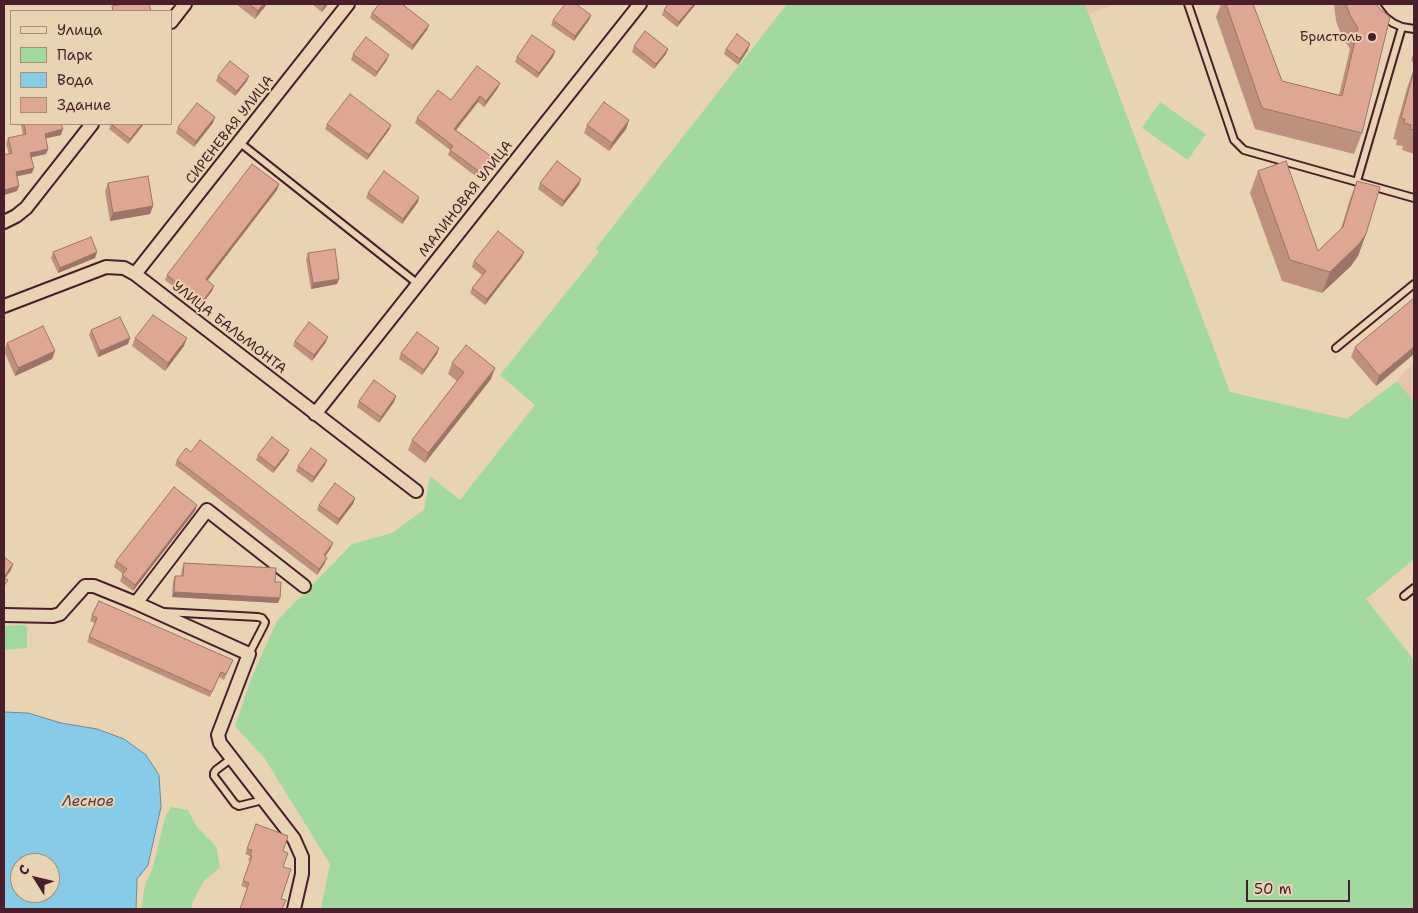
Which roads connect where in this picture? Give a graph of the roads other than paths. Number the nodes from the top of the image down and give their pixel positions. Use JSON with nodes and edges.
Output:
{"nodes":[{"id":1,"x":185,"y":4,"type":"edge"},
{"id":2,"x":348,"y":4,"type":"edge"},
{"id":3,"x":640,"y":4,"type":"edge"},
{"id":4,"x":1188,"y":4,"type":"edge"},
{"id":5,"x":1376,"y":4,"type":"edge"},
{"id":6,"x":172,"y":21,"type":"edge"},
{"id":7,"x":1402,"y":27,"type":"junction"},
{"id":8,"x":1414,"y":29,"type":"edge"},
{"id":9,"x":91,"y":125,"type":"edge"},
{"id":10,"x":239,"y":142,"type":"junction"},
{"id":11,"x":1357,"y":182,"type":"junction"},
{"id":12,"x":1414,"y":198,"type":"edge"},
{"id":13,"x":4,"y":222,"type":"edge"},
{"id":14,"x":135,"y":274,"type":"junction"},
{"id":15,"x":418,"y":284,"type":"junction"},
{"id":16,"x":1414,"y":284,"type":"edge"},
{"id":17,"x":4,"y":306,"type":"edge"},
{"id":18,"x":1336,"y":348,"type":"dead end"},
{"id":19,"x":315,"y":414,"type":"junction"},
{"id":20,"x":416,"y":491,"type":"dead end"},
{"id":21,"x":304,"y":586,"type":"dead end"},
{"id":22,"x":1414,"y":588,"type":"edge"},
{"id":23,"x":1404,"y":596,"type":"dead end"},
{"id":24,"x":136,"y":603,"type":"junction"},
{"id":25,"x":157,"y":612,"type":"junction"},
{"id":26,"x":4,"y":615,"type":"edge"},
{"id":27,"x":249,"y":654,"type":"junction"},
{"id":28,"x":232,"y":758,"type":"junction"},
{"id":29,"x":264,"y":800,"type":"junction"},
{"id":30,"x":294,"y":909,"type":"edge"}],
"edges":[{"from":1,"to":6,"type":"street"},
{"from":2,"to":10,"type":"street","name":"СИРЕНЕВАЯ УЛИЦА"},
{"from":3,"to":15,"type":"street","name":"МАЛИНОВАЯ УЛИЦА"},
{"from":4,"to":11,"type":"lane"},
{"from":5,"to":7,"type":"lane"},
{"from":7,"to":8,"type":"lane"},
{"from":7,"to":11,"type":"lane"},
{"from":9,"to":13,"type":"street"},
{"from":10,"to":14,"type":"street","name":"СИРЕНЕВАЯ УЛИЦА"},
{"from":10,"to":15,"type":"lane"},
{"from":11,"to":12,"type":"lane"},
{"from":14,"to":17,"type":"street","name":"УЛИЦА БАЛЬМОНТА"},
{"from":14,"to":19,"type":"street","name":"УЛИЦА БАЛЬМОНТА"},
{"from":15,"to":19,"type":"street","name":"МАЛИНОВАЯ УЛИЦА"},
{"from":16,"to":18,"type":"lane"},
{"from":19,"to":20,"type":"street","name":"УЛИЦА БАЛЬМОНТА"},
{"from":21,"to":24,"type":"street"},
{"from":22,"to":23,"type":"lane"},
{"from":24,"to":25,"type":"street"},
{"from":24,"to":26,"type":"street"},
{"from":25,"to":27,"type":"street"},
{"from":25,"to":27,"type":"lane"},
{"from":27,"to":28,"type":"street"},
{"from":28,"to":29,"type":"street"},
{"from":28,"to":29,"type":"lane"},
{"from":29,"to":30,"type":"street"}]}
